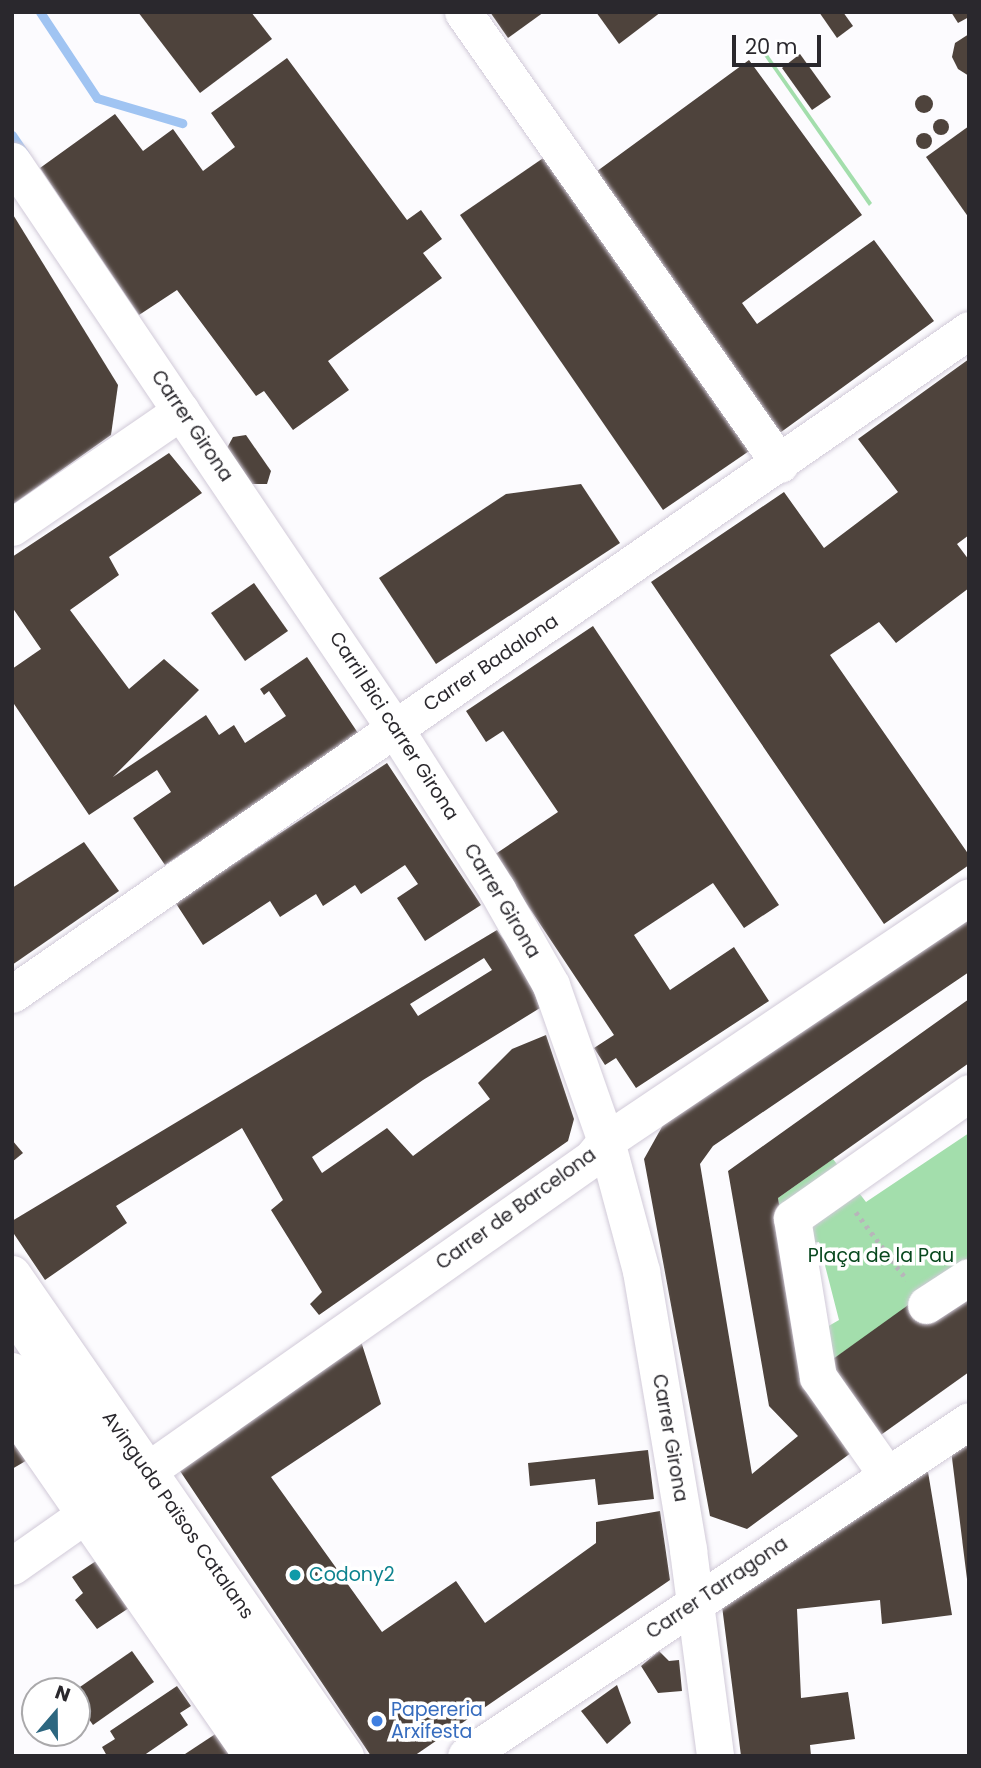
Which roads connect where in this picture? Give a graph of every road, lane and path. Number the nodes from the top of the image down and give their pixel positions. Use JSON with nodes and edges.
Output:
{"nodes":[{"id":1,"x":463,"y":12,"type":"edge"},
{"id":2,"x":12,"y":161,"type":"edge"},
{"id":3,"x":969,"y":330,"type":"edge"},
{"id":4,"x":181,"y":411,"type":"junction"},
{"id":5,"x":780,"y":464,"type":"junction"},
{"id":6,"x":12,"y":527,"type":"edge"},
{"id":7,"x":395,"y":729,"type":"junction"},
{"id":8,"x":969,"y":897,"type":"edge"},
{"id":9,"x":12,"y":994,"type":"edge"},
{"id":10,"x":969,"y":1093,"type":"edge"},
{"id":11,"x":606,"y":1141,"type":"junction"},
{"id":12,"x":836,"y":1186,"type":"junction"},
{"id":13,"x":12,"y":1274,"type":"edge"},
{"id":14,"x":969,"y":1277,"type":"edge"},
{"id":15,"x":926,"y":1305,"type":"joint"},
{"id":16,"x":12,"y":1308,"type":"edge"},
{"id":17,"x":12,"y":1372,"type":"edge"},
{"id":18,"x":12,"y":1409,"type":"edge"},
{"id":19,"x":969,"y":1421,"type":"edge"},
{"id":20,"x":887,"y":1475,"type":"junction"},
{"id":21,"x":116,"y":1493,"type":"junction"},
{"id":22,"x":12,"y":1566,"type":"edge"},
{"id":23,"x":695,"y":1602,"type":"junction"},
{"id":24,"x":252,"y":1756,"type":"edge"},
{"id":25,"x":277,"y":1756,"type":"edge"},
{"id":26,"x":315,"y":1756,"type":"edge"},
{"id":27,"x":345,"y":1756,"type":"edge"},
{"id":28,"x":466,"y":1756,"type":"edge"},
{"id":29,"x":715,"y":1756,"type":"edge"}],
"edges":[{"from":1,"to":5,"type":"street"},
{"from":2,"to":4,"type":"street","name":"Carrer Girona"},
{"from":3,"to":5,"type":"street","name":"Carrer Badalona"},
{"from":4,"to":6,"type":"street"},
{"from":4,"to":7,"type":"street","name":"Carrer Girona"},
{"from":5,"to":7,"type":"street","name":"Carrer Badalona"},
{"from":7,"to":9,"type":"street","name":"Carrer Badalona"},
{"from":7,"to":11,"type":"street","name":"Carrer Girona"},
{"from":8,"to":11,"type":"street","name":"Carrer de Barcelona"},
{"from":10,"to":12,"type":"street"},
{"from":11,"to":21,"type":"street","name":"Carrer de Barcelona"},
{"from":11,"to":23,"type":"street","name":"Carrer Girona"},
{"from":12,"to":15,"type":"path"},
{"from":12,"to":20,"type":"street"},
{"from":13,"to":21,"type":"street","name":"Avinguda Països Catalans"},
{"from":14,"to":15,"type":"street"},
{"from":16,"to":21,"type":"main road","name":"Avinguda Països Catalans"},
{"from":17,"to":21,"type":"main road","name":"Avinguda Països Catalans"},
{"from":18,"to":21,"type":"street"},
{"from":19,"to":20,"type":"street","name":"Carrer Tarragona"},
{"from":20,"to":23,"type":"street","name":"Carrer Tarragona"},
{"from":21,"to":22,"type":"street","name":"Carrer de Barcelona"},
{"from":21,"to":24,"type":"street"},
{"from":21,"to":25,"type":"main road","name":"Avinguda Països Catalans"},
{"from":21,"to":26,"type":"main road","name":"Avinguda Països Catalans"},
{"from":21,"to":27,"type":"street","name":"Avinguda Països Catalans"},
{"from":23,"to":28,"type":"street","name":"Carrer Tarragona"},
{"from":23,"to":29,"type":"street","name":"Carrer Girona"}]}
